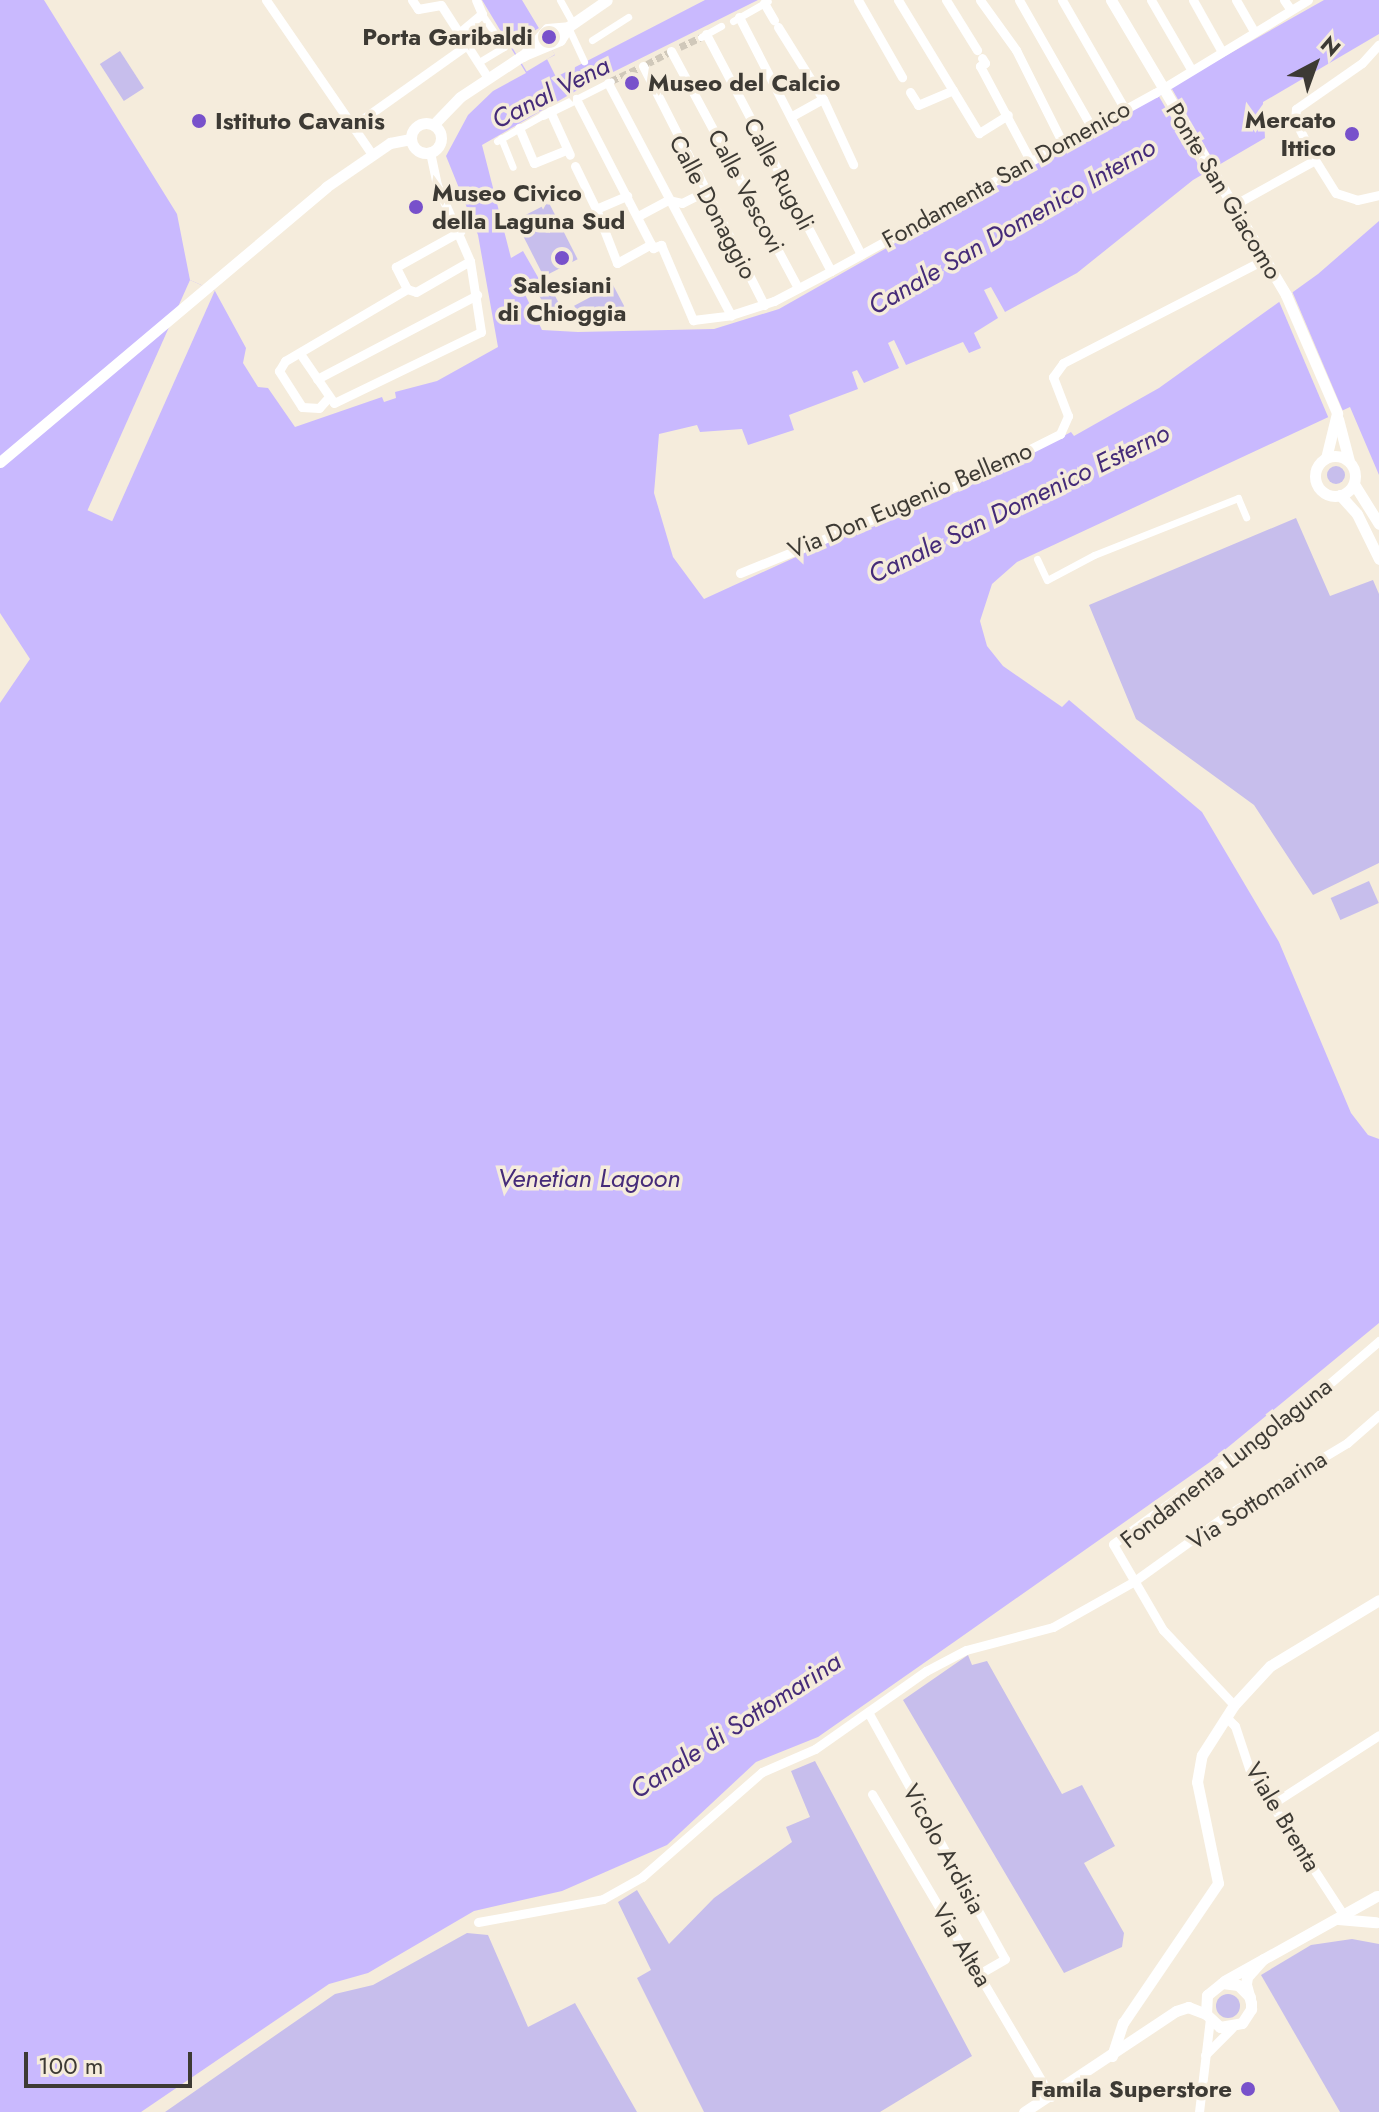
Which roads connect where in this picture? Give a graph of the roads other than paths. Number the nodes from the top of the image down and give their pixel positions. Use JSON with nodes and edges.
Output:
{"nodes":[{"id":1,"x":266,"y":0,"type":"edge"},
{"id":2,"x":412,"y":0,"type":"edge"},
{"id":3,"x":476,"y":0,"type":"edge"},
{"id":4,"x":560,"y":0,"type":"edge"},
{"id":5,"x":607,"y":0,"type":"edge"},
{"id":6,"x":858,"y":0,"type":"edge"},
{"id":7,"x":898,"y":0,"type":"edge"},
{"id":8,"x":946,"y":0,"type":"edge"},
{"id":9,"x":980,"y":0,"type":"edge"},
{"id":10,"x":1019,"y":0,"type":"edge"},
{"id":11,"x":1062,"y":0,"type":"edge"},
{"id":12,"x":1111,"y":0,"type":"edge"},
{"id":13,"x":1151,"y":0,"type":"edge"},
{"id":14,"x":1193,"y":0,"type":"edge"},
{"id":15,"x":1236,"y":0,"type":"edge"},
{"id":16,"x":1284,"y":0,"type":"edge"},
{"id":17,"x":1308,"y":0,"type":"edge"},
{"id":18,"x":766,"y":2,"type":"edge"},
{"id":19,"x":1291,"y":10,"type":"junction"},
{"id":20,"x":482,"y":14,"type":"junction"},
{"id":21,"x":628,"y":17,"type":"dead end"},
{"id":22,"x":736,"y":19,"type":"joint"},
{"id":23,"x":571,"y":25,"type":"junction"},
{"id":24,"x":721,"y":26,"type":"dead end"},
{"id":25,"x":1254,"y":31,"type":"junction"},
{"id":26,"x":459,"y":33,"type":"junction"},
{"id":27,"x":704,"y":35,"type":"joint"},
{"id":28,"x":592,"y":40,"type":"dead end"},
{"id":29,"x":1379,"y":44,"type":"edge"},
{"id":30,"x":467,"y":45,"type":"junction"},
{"id":31,"x":673,"y":50,"type":"dead end"},
{"id":32,"x":1221,"y":50,"type":"junction"},
{"id":33,"x":520,"y":57,"type":"junction"},
{"id":34,"x":584,"y":61,"type":"dead end"},
{"id":35,"x":479,"y":62,"type":"junction"},
{"id":36,"x":642,"y":66,"type":"dead end"},
{"id":37,"x":1191,"y":69,"type":"junction"},
{"id":38,"x":902,"y":77,"type":"dead end"},
{"id":39,"x":488,"y":78,"type":"junction"},
{"id":40,"x":610,"y":82,"type":"joint"},
{"id":41,"x":953,"y":90,"type":"junction"},
{"id":42,"x":1163,"y":90,"type":"junction"},
{"id":43,"x":910,"y":92,"type":"dead end"},
{"id":44,"x":576,"y":99,"type":"junction"},
{"id":45,"x":823,"y":99,"type":"junction"},
{"id":46,"x":1124,"y":108,"type":"junction"},
{"id":47,"x":546,"y":113,"type":"junction"},
{"id":48,"x":1008,"y":115,"type":"junction"},
{"id":49,"x":792,"y":116,"type":"junction"},
{"id":50,"x":434,"y":124,"type":"junction"},
{"id":51,"x":353,"y":126,"type":"junction"},
{"id":52,"x":1091,"y":126,"type":"junction"},
{"id":53,"x":519,"y":128,"type":"junction"},
{"id":54,"x":411,"y":139,"type":"junction"},
{"id":55,"x":1062,"y":142,"type":"junction"},
{"id":56,"x":430,"y":152,"type":"junction"},
{"id":57,"x":372,"y":154,"type":"junction"},
{"id":58,"x":1030,"y":160,"type":"junction"},
{"id":59,"x":1315,"y":160,"type":"junction"},
{"id":60,"x":853,"y":164,"type":"dead end"},
{"id":61,"x":575,"y":166,"type":"dead end"},
{"id":62,"x":513,"y":167,"type":"dead end"},
{"id":63,"x":704,"y":192,"type":"junction"},
{"id":64,"x":1379,"y":195,"type":"edge"},
{"id":65,"x":627,"y":196,"type":"junction"},
{"id":66,"x":668,"y":200,"type":"junction"},
{"id":67,"x":1232,"y":206,"type":"junction"},
{"id":68,"x":596,"y":209,"type":"junction"},
{"id":69,"x":638,"y":216,"type":"junction"},
{"id":70,"x":461,"y":231,"type":"junction"},
{"id":71,"x":651,"y":244,"type":"junction"},
{"id":72,"x":861,"y":254,"type":"junction"},
{"id":73,"x":1267,"y":258,"type":"junction"},
{"id":74,"x":470,"y":261,"type":"junction"},
{"id":75,"x":831,"y":271,"type":"junction"},
{"id":76,"x":798,"y":288,"type":"junction"},
{"id":77,"x":407,"y":289,"type":"junction"},
{"id":78,"x":477,"y":295,"type":"junction"},
{"id":79,"x":764,"y":305,"type":"junction"},
{"id":80,"x":731,"y":315,"type":"junction"},
{"id":81,"x":301,"y":355,"type":"junction"},
{"id":82,"x":317,"y":379,"type":"junction"},
{"id":83,"x":327,"y":399,"type":"junction"},
{"id":84,"x":1337,"y":416,"type":"junction"},
{"id":85,"x":1326,"y":458,"type":"junction"},
{"id":86,"x":1349,"y":461,"type":"junction"},
{"id":87,"x":0,"y":462,"type":"edge"},
{"id":88,"x":1354,"y":484,"type":"junction"},
{"id":89,"x":1340,"y":495,"type":"junction"},
{"id":90,"x":1246,"y":517,"type":"dead end"},
{"id":91,"x":1379,"y":524,"type":"edge"},
{"id":92,"x":1037,"y":559,"type":"dead end"},
{"id":93,"x":1379,"y":559,"type":"edge"},
{"id":94,"x":740,"y":573,"type":"dead end"},
{"id":95,"x":1379,"y":1341,"type":"edge"},
{"id":96,"x":1379,"y":1415,"type":"edge"},
{"id":97,"x":1133,"y":1582,"type":"junction"},
{"id":98,"x":1379,"y":1600,"type":"edge"},
{"id":99,"x":1234,"y":1705,"type":"junction"},
{"id":100,"x":868,"y":1712,"type":"junction"},
{"id":101,"x":1227,"y":1718,"type":"junction"},
{"id":102,"x":1379,"y":1735,"type":"edge"},
{"id":103,"x":872,"y":1794,"type":"dead end"},
{"id":104,"x":1272,"y":1804,"type":"junction"},
{"id":105,"x":1378,"y":1895,"type":"edge"},
{"id":106,"x":1338,"y":1917,"type":"junction"},
{"id":107,"x":478,"y":1922,"type":"dead end"},
{"id":108,"x":1377,"y":1923,"type":"edge"},
{"id":109,"x":1263,"y":1959,"type":"junction"},
{"id":110,"x":979,"y":1974,"type":"junction"},
{"id":111,"x":1216,"y":1985,"type":"junction"},
{"id":112,"x":1250,"y":1997,"type":"junction"},
{"id":113,"x":1208,"y":2016,"type":"junction"},
{"id":114,"x":1232,"y":2028,"type":"junction"},
{"id":115,"x":1205,"y":2055,"type":"junction"},
{"id":116,"x":1112,"y":2056,"type":"junction"},
{"id":117,"x":1051,"y":2097,"type":"junction"},
{"id":118,"x":1024,"y":2112,"type":"edge"},
{"id":119,"x":1199,"y":2112,"type":"edge"}],
"edges":[{"from":1,"to":51,"type":"street"},
{"from":2,"to":26,"type":"street"},
{"from":3,"to":20,"type":"street"},
{"from":4,"to":23,"type":"street"},
{"from":5,"to":23,"type":"street"},
{"from":6,"to":38,"type":"street"},
{"from":7,"to":41,"type":"street"},
{"from":8,"to":48,"type":"street"},
{"from":9,"to":55,"type":"street"},
{"from":10,"to":52,"type":"street"},
{"from":11,"to":46,"type":"street"},
{"from":12,"to":42,"type":"street","name":"Ponte San Giacomo"},
{"from":13,"to":37,"type":"street"},
{"from":14,"to":32,"type":"street"},
{"from":15,"to":25,"type":"street"},
{"from":16,"to":19,"type":"street"},
{"from":17,"to":19,"type":"street","name":"Fondamenta San Domenico"},
{"from":18,"to":22,"type":"street"},
{"from":18,"to":45,"type":"street"},
{"from":19,"to":25,"type":"street","name":"Fondamenta San Domenico"},
{"from":20,"to":26,"type":"street"},
{"from":20,"to":35,"type":"street"},
{"from":21,"to":28,"type":"street"},
{"from":22,"to":49,"type":"street"},
{"from":23,"to":33,"type":"street"},
{"from":23,"to":33,"type":"street"},
{"from":23,"to":34,"type":"street"},
{"from":24,"to":27,"type":"street"},
{"from":25,"to":32,"type":"street","name":"Fondamenta San Domenico"},
{"from":26,"to":30,"type":"street"},
{"from":27,"to":75,"type":"street","name":"Calle Rugoli"},
{"from":29,"to":59,"type":"street"},
{"from":30,"to":35,"type":"street"},
{"from":30,"to":51,"type":"street"},
{"from":31,"to":76,"type":"street","name":"Calle Vescovi"},
{"from":32,"to":37,"type":"street","name":"Fondamenta San Domenico"},
{"from":33,"to":39,"type":"street"},
{"from":35,"to":39,"type":"street"},
{"from":36,"to":63,"type":"street","name":"Calle Donaggio"},
{"from":37,"to":42,"type":"street","name":"Fondamenta San Domenico"},
{"from":39,"to":50,"type":"street"},
{"from":40,"to":44,"type":"street"},
{"from":40,"to":66,"type":"street"},
{"from":41,"to":43,"type":"street"},
{"from":41,"to":48,"type":"street"},
{"from":42,"to":46,"type":"street","name":"Fondamenta San Domenico"},
{"from":42,"to":67,"type":"street","name":"Ponte San Giacomo"},
{"from":44,"to":47,"type":"street"},
{"from":44,"to":65,"type":"street"},
{"from":45,"to":49,"type":"street"},
{"from":45,"to":60,"type":"street"},
{"from":46,"to":52,"type":"street","name":"Fondamenta San Domenico"},
{"from":47,"to":53,"type":"street"},
{"from":47,"to":53,"type":"street"},
{"from":48,"to":58,"type":"street"},
{"from":49,"to":72,"type":"street"},
{"from":50,"to":54,"type":"street"},
{"from":50,"to":56,"type":"street"},
{"from":51,"to":57,"type":"street"},
{"from":52,"to":55,"type":"street","name":"Fondamenta San Domenico"},
{"from":53,"to":62,"type":"street"},
{"from":54,"to":56,"type":"street"},
{"from":54,"to":57,"type":"street"},
{"from":55,"to":58,"type":"street","name":"Fondamenta San Domenico"},
{"from":56,"to":70,"type":"street"},
{"from":57,"to":87,"type":"street"},
{"from":58,"to":72,"type":"street","name":"Fondamenta San Domenico"},
{"from":59,"to":64,"type":"street"},
{"from":59,"to":67,"type":"street"},
{"from":61,"to":68,"type":"street"},
{"from":63,"to":66,"type":"street"},
{"from":63,"to":79,"type":"street","name":"Calle Donaggio"},
{"from":65,"to":68,"type":"street"},
{"from":65,"to":69,"type":"street"},
{"from":66,"to":69,"type":"street"},
{"from":66,"to":80,"type":"street"},
{"from":67,"to":73,"type":"street","name":"Ponte San Giacomo"},
{"from":68,"to":71,"type":"street"},
{"from":69,"to":71,"type":"street"},
{"from":70,"to":74,"type":"street"},
{"from":70,"to":77,"type":"street"},
{"from":71,"to":80,"type":"street","name":"Fondamenta San Domenico"},
{"from":72,"to":75,"type":"street","name":"Fondamenta San Domenico"},
{"from":73,"to":84,"type":"street","name":"Ponte San Giacomo"},
{"from":73,"to":94,"type":"street","name":"Via Don Eugenio Bellemo"},
{"from":74,"to":77,"type":"street"},
{"from":74,"to":78,"type":"street"},
{"from":75,"to":76,"type":"street","name":"Fondamenta San Domenico"},
{"from":76,"to":79,"type":"street","name":"Fondamenta San Domenico"},
{"from":77,"to":81,"type":"street"},
{"from":78,"to":82,"type":"street"},
{"from":78,"to":83,"type":"street"},
{"from":79,"to":80,"type":"street","name":"Fondamenta San Domenico"},
{"from":81,"to":82,"type":"street"},
{"from":81,"to":83,"type":"street"},
{"from":82,"to":83,"type":"street"},
{"from":84,"to":85,"type":"street"},
{"from":84,"to":86,"type":"street"},
{"from":85,"to":86,"type":"street"},
{"from":85,"to":89,"type":"street"},
{"from":86,"to":88,"type":"street"},
{"from":88,"to":89,"type":"street"},
{"from":88,"to":91,"type":"street"},
{"from":89,"to":93,"type":"street"},
{"from":90,"to":92,"type":"street"},
{"from":95,"to":97,"type":"street","name":"Fondamenta Lungolaguna"},
{"from":96,"to":97,"type":"street","name":"Via Sottomarina"},
{"from":97,"to":99,"type":"street","name":"Fondamenta Lungolaguna"},
{"from":97,"to":100,"type":"street","name":"Via Sottomarina"},
{"from":98,"to":99,"type":"street"},
{"from":99,"to":101,"type":"street"},
{"from":100,"to":107,"type":"street","name":"Via Sottomarina"},
{"from":100,"to":110,"type":"street","name":"Vicolo Ardisia"},
{"from":101,"to":104,"type":"street","name":"Viale Brenta"},
{"from":101,"to":116,"type":"street"},
{"from":102,"to":104,"type":"street"},
{"from":103,"to":110,"type":"street","name":"Via Altea"},
{"from":104,"to":106,"type":"street","name":"Viale Brenta"},
{"from":105,"to":106,"type":"street"},
{"from":105,"to":108,"type":"street"},
{"from":106,"to":108,"type":"street"},
{"from":106,"to":109,"type":"street"},
{"from":109,"to":111,"type":"street"},
{"from":109,"to":112,"type":"street"},
{"from":110,"to":117,"type":"street","name":"Via Altea"},
{"from":111,"to":112,"type":"street"},
{"from":111,"to":113,"type":"street"},
{"from":112,"to":114,"type":"street"},
{"from":113,"to":114,"type":"street"},
{"from":113,"to":115,"type":"street"},
{"from":113,"to":116,"type":"street"},
{"from":114,"to":115,"type":"street"},
{"from":115,"to":119,"type":"street"},
{"from":116,"to":117,"type":"street"},
{"from":117,"to":118,"type":"street"}]}
